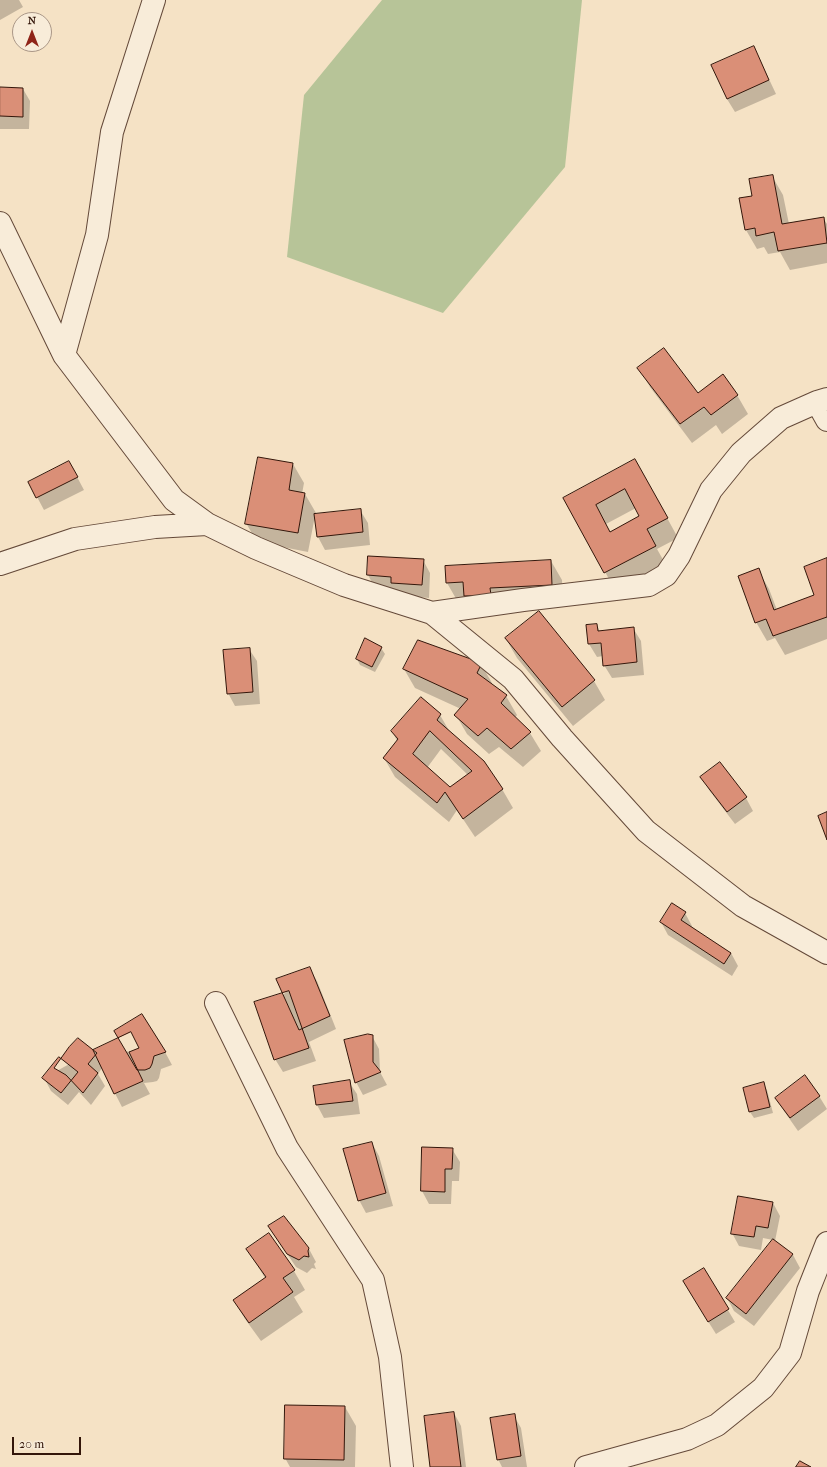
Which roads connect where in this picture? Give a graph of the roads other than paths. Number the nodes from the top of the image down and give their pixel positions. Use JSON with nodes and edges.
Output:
{"nodes":[{"id":1,"x":154,"y":0,"type":"edge"},
{"id":2,"x":0,"y":223,"type":"edge"},
{"id":3,"x":64,"y":355,"type":"junction"},
{"id":4,"x":824,"y":407,"type":"edge"},
{"id":5,"x":208,"y":524,"type":"junction"},
{"id":6,"x":0,"y":564,"type":"edge"},
{"id":7,"x":432,"y":613,"type":"junction"},
{"id":8,"x":827,"y":954,"type":"edge"},
{"id":9,"x":216,"y":1003,"type":"dead end"},
{"id":10,"x":827,"y":1243,"type":"edge"},
{"id":11,"x":402,"y":1467,"type":"edge"},
{"id":12,"x":586,"y":1467,"type":"edge"}],
"edges":[{"from":1,"to":3,"type":"street"},
{"from":2,"to":3,"type":"street"},
{"from":3,"to":5,"type":"street"},
{"from":4,"to":7,"type":"street"},
{"from":5,"to":6,"type":"street"},
{"from":5,"to":7,"type":"street"},
{"from":7,"to":8,"type":"street"},
{"from":9,"to":11,"type":"street"},
{"from":10,"to":12,"type":"street"}]}
